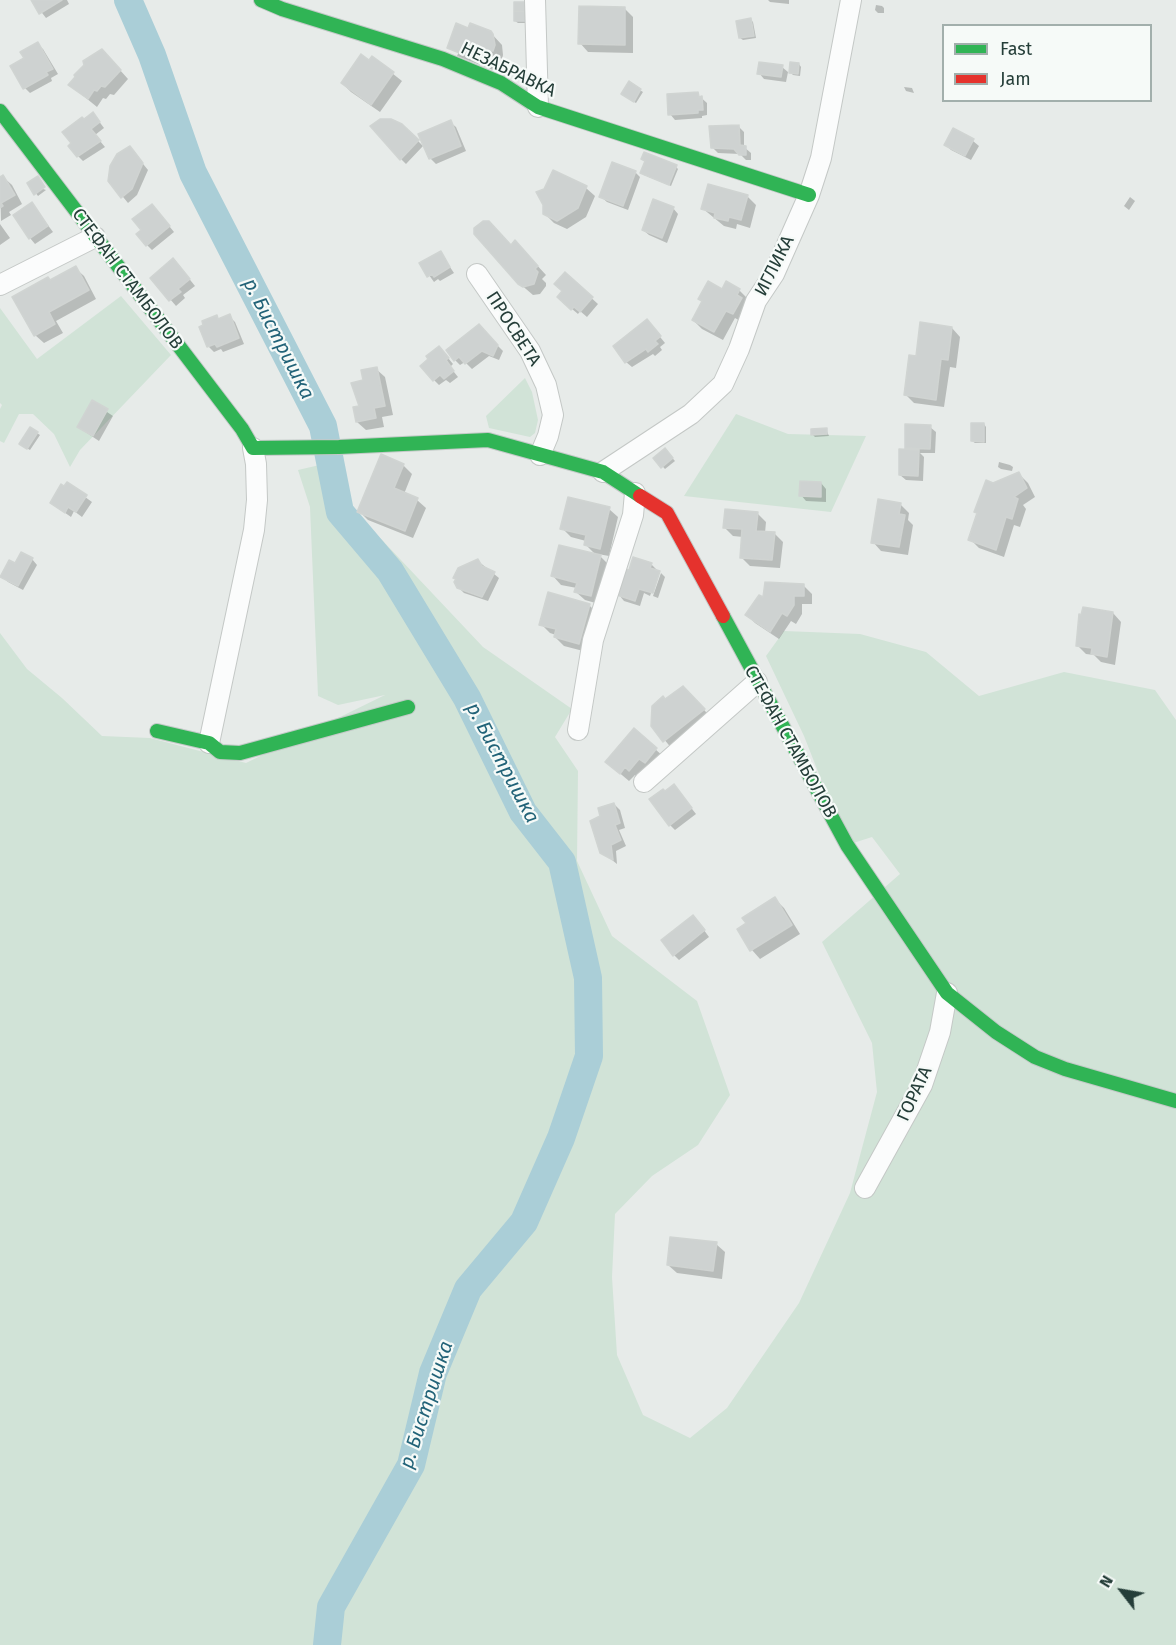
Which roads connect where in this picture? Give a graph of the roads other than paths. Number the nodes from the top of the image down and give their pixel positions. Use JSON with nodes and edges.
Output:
{"nodes":[{"id":1,"x":261,"y":0,"type":"edge"},
{"id":2,"x":536,"y":0,"type":"edge"},
{"id":3,"x":851,"y":0,"type":"edge"},
{"id":4,"x":538,"y":107,"type":"junction"},
{"id":5,"x":0,"y":111,"type":"edge"},
{"id":6,"x":809,"y":195,"type":"junction"},
{"id":7,"x":95,"y":237,"type":"junction"},
{"id":8,"x":477,"y":274,"type":"dead end"},
{"id":9,"x":0,"y":285,"type":"edge"},
{"id":10,"x":253,"y":448,"type":"junction"},
{"id":11,"x":540,"y":455,"type":"junction"},
{"id":12,"x":603,"y":472,"type":"junction"},
{"id":13,"x":635,"y":493,"type":"junction"},
{"id":14,"x":757,"y":682,"type":"junction"},
{"id":15,"x":408,"y":707,"type":"dead end"},
{"id":16,"x":578,"y":730,"type":"dead end"},
{"id":17,"x":157,"y":731,"type":"dead end"},
{"id":18,"x":209,"y":743,"type":"junction"},
{"id":19,"x":645,"y":782,"type":"dead end"},
{"id":20,"x":947,"y":993,"type":"junction"},
{"id":21,"x":1176,"y":1101,"type":"edge"},
{"id":22,"x":865,"y":1188,"type":"dead end"}],
"edges":[{"from":1,"to":4,"type":"street","name":"НЕЗАБРАВКА"},
{"from":2,"to":4,"type":"street"},
{"from":3,"to":6,"type":"street","name":"ИГЛИКА"},
{"from":4,"to":6,"type":"street","name":"НЕЗАБРАВКА"},
{"from":5,"to":7,"type":"street","name":"СТЕФАН СТАМБОЛОВ"},
{"from":6,"to":12,"type":"street","name":"ИГЛИКА"},
{"from":7,"to":9,"type":"street"},
{"from":7,"to":10,"type":"street","name":"СТЕФАН СТАМБОЛОВ"},
{"from":8,"to":11,"type":"street","name":"ПРОСВЕТА"},
{"from":10,"to":11,"type":"street","name":"СТЕФАН СТАМБОЛОВ"},
{"from":10,"to":18,"type":"street","name":"СТЕФАН СТАМБОЛОВ"},
{"from":11,"to":12,"type":"street","name":"СТЕФАН СТАМБОЛОВ"},
{"from":12,"to":13,"type":"street","name":"СТЕФАН СТАМБОЛОВ"},
{"from":13,"to":14,"type":"street","name":"СТЕФАН СТАМБОЛОВ"},
{"from":13,"to":16,"type":"street"},
{"from":14,"to":19,"type":"street"},
{"from":14,"to":20,"type":"street","name":"СТЕФАН СТАМБОЛОВ"},
{"from":15,"to":18,"type":"street"},
{"from":17,"to":18,"type":"street"},
{"from":20,"to":21,"type":"street","name":"СТЕФАН СТАМБОЛОВ"},
{"from":20,"to":22,"type":"street","name":"ГОРАТА"}]}
